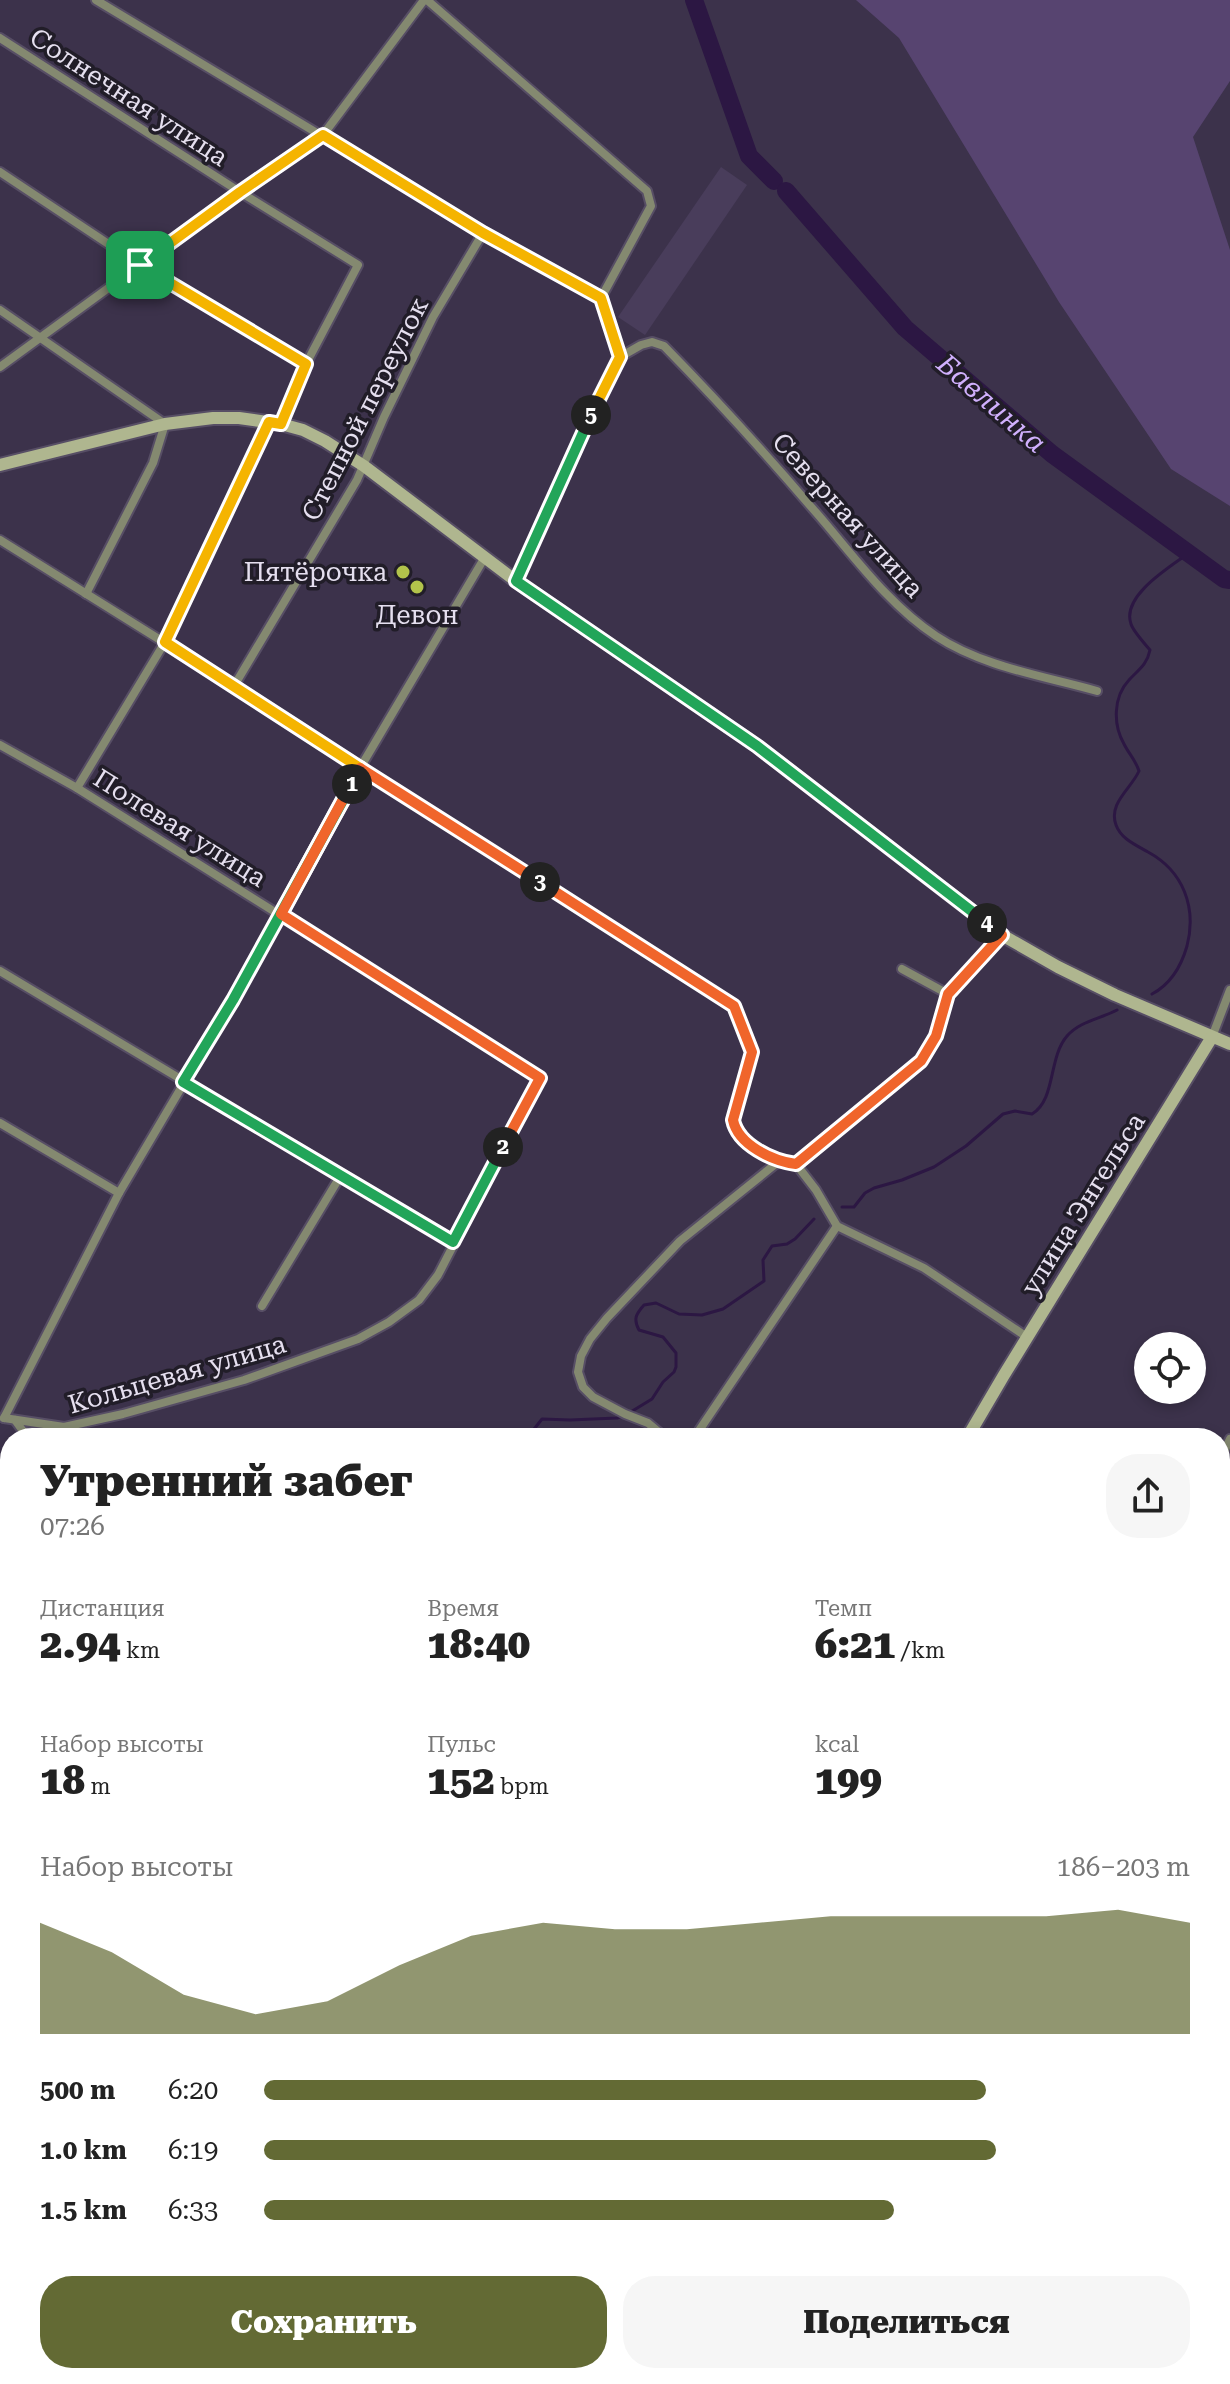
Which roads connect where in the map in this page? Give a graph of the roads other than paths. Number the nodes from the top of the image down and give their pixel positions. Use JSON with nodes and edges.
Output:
{"nodes":[{"id":1,"x":96,"y":0,"type":"edge"},
{"id":2,"x":425,"y":0,"type":"edge"},
{"id":3,"x":0,"y":38,"type":"edge"},
{"id":4,"x":323,"y":135,"type":"junction"},
{"id":5,"x":0,"y":172,"type":"edge"},
{"id":6,"x":240,"y":192,"type":"junction"},
{"id":7,"x":483,"y":233,"type":"junction"},
{"id":8,"x":140,"y":265,"type":"junction"},
{"id":9,"x":601,"y":298,"type":"junction"},
{"id":10,"x":0,"y":310,"type":"edge"},
{"id":11,"x":42,"y":337,"type":"junction"},
{"id":12,"x":620,"y":357,"type":"junction"},
{"id":13,"x":306,"y":364,"type":"junction"},
{"id":14,"x":0,"y":367,"type":"edge"},
{"id":15,"x":275,"y":423,"type":"junction"},
{"id":16,"x":165,"y":424,"type":"junction"},
{"id":17,"x":0,"y":465,"type":"edge"},
{"id":18,"x":364,"y":466,"type":"junction"},
{"id":19,"x":0,"y":540,"type":"edge"},
{"id":20,"x":485,"y":557,"type":"junction"},
{"id":21,"x":516,"y":581,"type":"junction"},
{"id":22,"x":86,"y":594,"type":"junction"},
{"id":23,"x":165,"y":642,"type":"junction"},
{"id":24,"x":234,"y":686,"type":"junction"},
{"id":25,"x":1097,"y":691,"type":"dead end"},
{"id":26,"x":0,"y":745,"type":"edge"},
{"id":27,"x":360,"y":768,"type":"junction"},
{"id":28,"x":77,"y":788,"type":"junction"},
{"id":29,"x":281,"y":914,"type":"junction"},
{"id":30,"x":1002,"y":935,"type":"junction"},
{"id":31,"x":902,"y":969,"type":"dead end"},
{"id":32,"x":0,"y":971,"type":"edge"},
{"id":33,"x":1230,"y":990,"type":"edge"},
{"id":34,"x":948,"y":994,"type":"junction"},
{"id":35,"x":1212,"y":1037,"type":"junction"},
{"id":36,"x":1230,"y":1044,"type":"edge"},
{"id":37,"x":540,"y":1078,"type":"joint"},
{"id":38,"x":183,"y":1082,"type":"junction"},
{"id":39,"x":0,"y":1123,"type":"edge"},
{"id":40,"x":778,"y":1162,"type":"junction"},
{"id":41,"x":796,"y":1164,"type":"junction"},
{"id":42,"x":341,"y":1175,"type":"junction"},
{"id":43,"x":119,"y":1193,"type":"junction"},
{"id":44,"x":837,"y":1226,"type":"junction"},
{"id":45,"x":453,"y":1242,"type":"junction"},
{"id":46,"x":262,"y":1306,"type":"dead end"},
{"id":47,"x":1027,"y":1337,"type":"junction"},
{"id":48,"x":2,"y":1419,"type":"edge"},
{"id":49,"x":15,"y":1420,"type":"junction"},
{"id":50,"x":21,"y":1428,"type":"edge"},
{"id":51,"x":654,"y":1428,"type":"edge"},
{"id":52,"x":701,"y":1428,"type":"edge"},
{"id":53,"x":973,"y":1428,"type":"edge"}],
"edges":[{"from":1,"to":4,"type":"street"},
{"from":2,"to":4,"type":"street"},
{"from":2,"to":9,"type":"street"},
{"from":3,"to":6,"type":"street","name":"Солнечная улица"},
{"from":4,"to":6,"type":"street"},
{"from":4,"to":7,"type":"street"},
{"from":5,"to":8,"type":"street"},
{"from":6,"to":8,"type":"street"},
{"from":6,"to":13,"type":"street","name":"Солнечная улица"},
{"from":7,"to":9,"type":"street"},
{"from":7,"to":18,"type":"street","name":"Степной переулок"},
{"from":8,"to":11,"type":"street"},
{"from":8,"to":13,"type":"street"},
{"from":9,"to":12,"type":"street"},
{"from":10,"to":11,"type":"street"},
{"from":11,"to":14,"type":"street"},
{"from":11,"to":16,"type":"street"},
{"from":12,"to":21,"type":"street"},
{"from":12,"to":25,"type":"street","name":"Северная улица"},
{"from":13,"to":15,"type":"street"},
{"from":15,"to":16,"type":"street"},
{"from":15,"to":18,"type":"street"},
{"from":15,"to":23,"type":"street"},
{"from":16,"to":17,"type":"street"},
{"from":16,"to":22,"type":"street"},
{"from":18,"to":20,"type":"street"},
{"from":18,"to":24,"type":"street","name":"Степной переулок"},
{"from":19,"to":22,"type":"street"},
{"from":20,"to":21,"type":"street"},
{"from":20,"to":27,"type":"street","name":"Кольцевая улица"},
{"from":21,"to":30,"type":"street"},
{"from":22,"to":23,"type":"street"},
{"from":23,"to":24,"type":"street"},
{"from":23,"to":28,"type":"street"},
{"from":24,"to":27,"type":"street"},
{"from":26,"to":28,"type":"street","name":"Полевая улица"},
{"from":27,"to":29,"type":"street","name":"Кольцевая улица"},
{"from":27,"to":40,"type":"street"},
{"from":28,"to":29,"type":"street","name":"Полевая улица"},
{"from":29,"to":37,"type":"street","name":"Полевая улица"},
{"from":29,"to":38,"type":"street","name":"Кольцевая улица"},
{"from":30,"to":34,"type":"street"},
{"from":30,"to":35,"type":"street"},
{"from":31,"to":34,"type":"street"},
{"from":32,"to":38,"type":"street"},
{"from":33,"to":35,"type":"street","name":"улица Энгельса"},
{"from":34,"to":41,"type":"street"},
{"from":35,"to":36,"type":"street"},
{"from":35,"to":47,"type":"street","name":"улица Энгельса"},
{"from":37,"to":45,"type":"street","name":"Кольцевая улица"},
{"from":38,"to":42,"type":"street"},
{"from":38,"to":43,"type":"street","name":"Кольцевая улица"},
{"from":39,"to":43,"type":"street"},
{"from":40,"to":41,"type":"street"},
{"from":40,"to":51,"type":"street"},
{"from":41,"to":44,"type":"street"},
{"from":42,"to":45,"type":"street"},
{"from":42,"to":46,"type":"street"},
{"from":43,"to":48,"type":"street","name":"Кольцевая улица"},
{"from":44,"to":47,"type":"street"},
{"from":44,"to":52,"type":"street"},
{"from":45,"to":49,"type":"street","name":"Кольцевая улица"},
{"from":47,"to":53,"type":"street","name":"улица Энгельса"},
{"from":48,"to":49,"type":"street","name":"Кольцевая улица"},
{"from":49,"to":50,"type":"street"}]}
